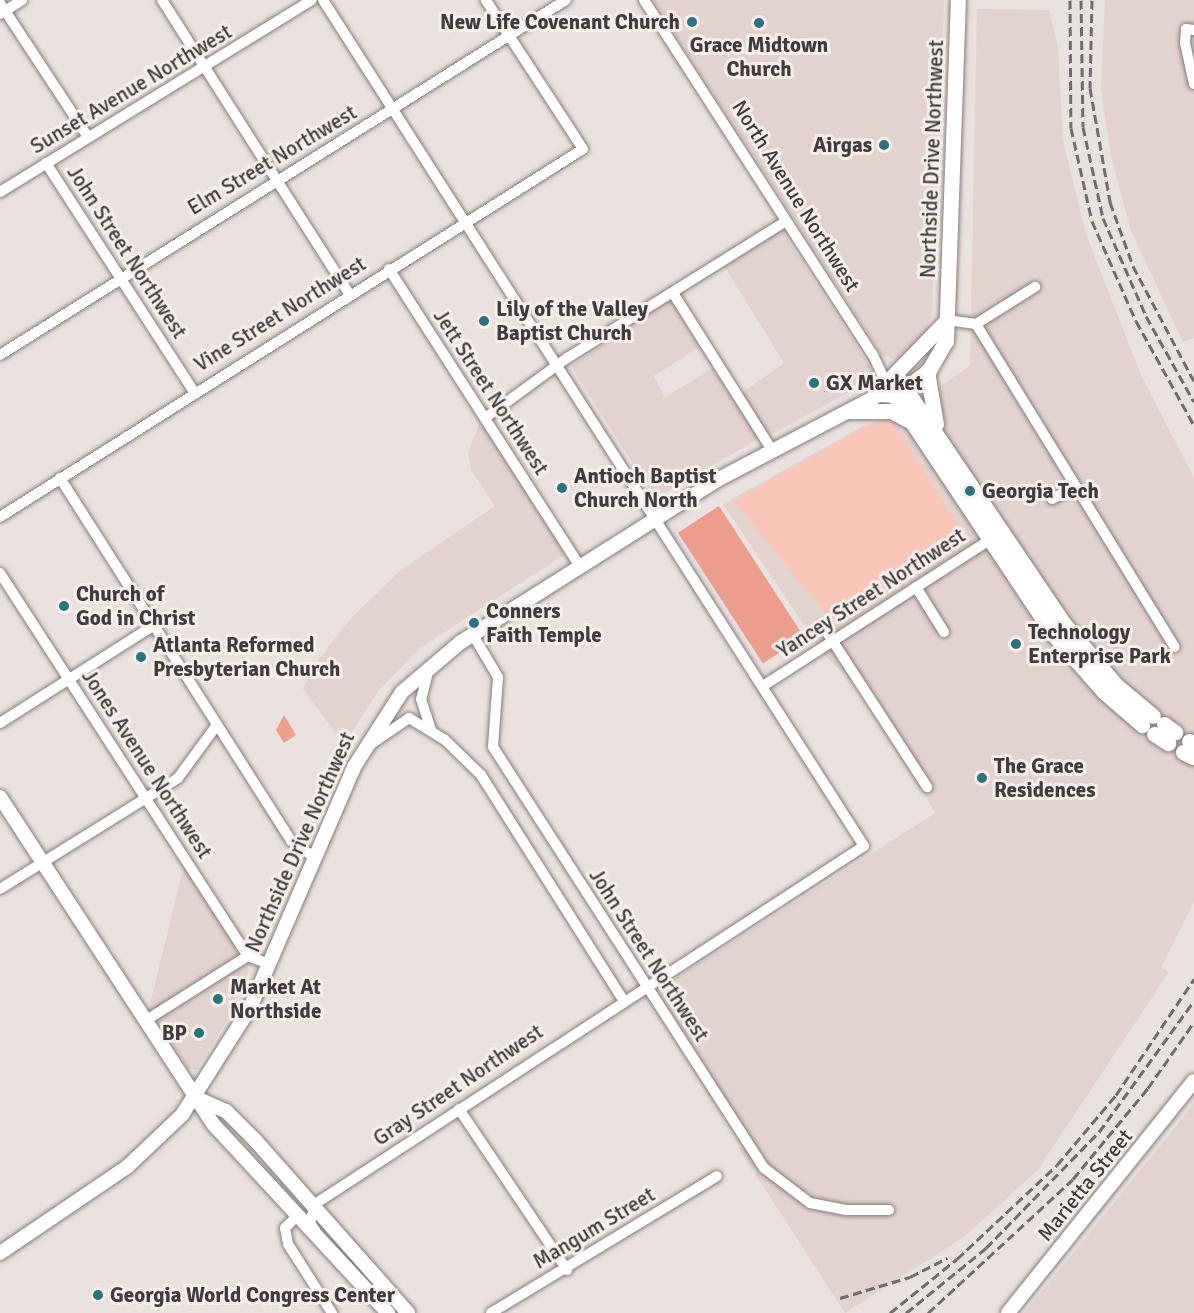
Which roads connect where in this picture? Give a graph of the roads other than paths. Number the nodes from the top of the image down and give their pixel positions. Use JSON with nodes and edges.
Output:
{"nodes":[{"id":1,"x":22,"y":0,"type":"edge"},
{"id":2,"x":162,"y":0,"type":"edge"},
{"id":3,"x":312,"y":0,"type":"edge"},
{"id":4,"x":323,"y":0,"type":"edge"},
{"id":5,"x":486,"y":0,"type":"edge"},
{"id":6,"x":566,"y":0,"type":"edge"},
{"id":7,"x":644,"y":0,"type":"edge"},
{"id":8,"x":958,"y":0,"type":"edge"},
{"id":9,"x":2,"y":9,"type":"edge"},
{"id":10,"x":1190,"y":29,"type":"edge"},
{"id":11,"x":509,"y":36,"type":"junction"},
{"id":12,"x":203,"y":66,"type":"junction"},
{"id":13,"x":1194,"y":84,"type":"edge"},
{"id":14,"x":394,"y":109,"type":"junction"},
{"id":15,"x":88,"y":137,"type":"junction"},
{"id":16,"x":46,"y":163,"type":"junction"},
{"id":17,"x":277,"y":181,"type":"junction"},
{"id":18,"x":0,"y":192,"type":"edge"},
{"id":19,"x":468,"y":220,"type":"junction"},
{"id":20,"x":786,"y":221,"type":"junction"},
{"id":21,"x":389,"y":269,"type":"junction"},
{"id":22,"x":120,"y":278,"type":"junction"},
{"id":23,"x":1035,"y":287,"type":"dead end"},
{"id":24,"x":349,"y":293,"type":"junction"},
{"id":25,"x":673,"y":293,"type":"junction"},
{"id":26,"x":947,"y":320,"type":"junction"},
{"id":27,"x":976,"y":324,"type":"junction"},
{"id":28,"x":0,"y":355,"type":"edge"},
{"id":29,"x":560,"y":366,"type":"junction"},
{"id":30,"x":927,"y":371,"type":"junction"},
{"id":31,"x":892,"y":387,"type":"junction"},
{"id":32,"x":194,"y":392,"type":"junction"},
{"id":33,"x":848,"y":411,"type":"junction"},
{"id":34,"x":485,"y":418,"type":"junction"},
{"id":35,"x":912,"y":423,"type":"junction"},
{"id":36,"x":943,"y":446,"type":"junction"},
{"id":37,"x":772,"y":450,"type":"junction"},
{"id":38,"x":60,"y":478,"type":"junction"},
{"id":39,"x":1076,"y":486,"type":"junction"},
{"id":40,"x":1052,"y":499,"type":"dead end"},
{"id":41,"x":0,"y":516,"type":"edge"},
{"id":42,"x":656,"y":518,"type":"junction"},
{"id":43,"x":995,"y":536,"type":"junction"},
{"id":44,"x":580,"y":566,"type":"junction"},
{"id":45,"x":0,"y":573,"type":"edge"},
{"id":46,"x":916,"y":587,"type":"junction"},
{"id":47,"x":153,"y":626,"type":"junction"},
{"id":48,"x":823,"y":626,"type":"dead end"},
{"id":49,"x":944,"y":632,"type":"dead end"},
{"id":50,"x":473,"y":635,"type":"junction"},
{"id":51,"x":835,"y":641,"type":"junction"},
{"id":52,"x":1175,"y":647,"type":"dead end"},
{"id":53,"x":430,"y":666,"type":"junction"},
{"id":54,"x":69,"y":679,"type":"junction"},
{"id":55,"x":763,"y":686,"type":"junction"},
{"id":56,"x":0,"y":723,"type":"edge"},
{"id":57,"x":217,"y":724,"type":"junction"},
{"id":58,"x":1159,"y":729,"type":"dead end"},
{"id":59,"x":432,"y":730,"type":"junction"},
{"id":60,"x":363,"y":751,"type":"junction"},
{"id":61,"x":927,"y":787,"type":"dead end"},
{"id":62,"x":0,"y":797,"type":"edge"},
{"id":63,"x":146,"y":799,"type":"junction"},
{"id":64,"x":314,"y":857,"type":"junction"},
{"id":65,"x":42,"y":863,"type":"junction"},
{"id":66,"x":0,"y":889,"type":"edge"},
{"id":67,"x":248,"y":956,"type":"junction"},
{"id":68,"x":269,"y":964,"type":"junction"},
{"id":69,"x":645,"y":987,"type":"junction"},
{"id":70,"x":623,"y":1000,"type":"junction"},
{"id":71,"x":145,"y":1021,"type":"junction"},
{"id":72,"x":1194,"y":1081,"type":"edge"},
{"id":73,"x":194,"y":1097,"type":"junction"},
{"id":74,"x":459,"y":1109,"type":"junction"},
{"id":75,"x":717,"y":1176,"type":"dead end"},
{"id":76,"x":315,"y":1204,"type":"junction"},
{"id":77,"x":889,"y":1210,"type":"dead end"},
{"id":78,"x":297,"y":1216,"type":"junction"},
{"id":79,"x":321,"y":1241,"type":"junction"},
{"id":80,"x":0,"y":1253,"type":"edge"},
{"id":81,"x":567,"y":1270,"type":"junction"},
{"id":82,"x":332,"y":1313,"type":"edge"},
{"id":83,"x":388,"y":1313,"type":"edge"},
{"id":84,"x":408,"y":1313,"type":"edge"},
{"id":85,"x":491,"y":1313,"type":"edge"},
{"id":86,"x":1008,"y":1313,"type":"edge"}],
"edges":[{"from":1,"to":9,"type":"street"},
{"from":2,"to":12,"type":"street"},
{"from":3,"to":12,"type":"street","name":"Sunset Avenue Northwest"},
{"from":4,"to":14,"type":"street"},
{"from":5,"to":11,"type":"street"},
{"from":6,"to":11,"type":"street","name":"Elm Street Northwest"},
{"from":7,"to":20,"type":"street","name":"North Avenue Northwest"},
{"from":8,"to":26,"type":"highway","name":"Northside Drive Northwest"},
{"from":9,"to":15,"type":"street"},
{"from":10,"to":13,"type":"street"},
{"from":11,"to":14,"type":"street","name":"Elm Street Northwest"},
{"from":11,"to":19,"type":"street","name":"Vine Street Northwest"},
{"from":12,"to":15,"type":"street","name":"Sunset Avenue Northwest"},
{"from":12,"to":17,"type":"street"},
{"from":14,"to":17,"type":"street","name":"Elm Street Northwest"},
{"from":14,"to":19,"type":"street"},
{"from":15,"to":16,"type":"street","name":"Sunset Avenue Northwest"},
{"from":16,"to":18,"type":"street","name":"Sunset Avenue Northwest"},
{"from":16,"to":22,"type":"street","name":"John Street Northwest"},
{"from":17,"to":22,"type":"street","name":"Elm Street Northwest"},
{"from":17,"to":24,"type":"street"},
{"from":19,"to":21,"type":"street","name":"Vine Street Northwest"},
{"from":19,"to":29,"type":"street"},
{"from":20,"to":25,"type":"street"},
{"from":20,"to":31,"type":"street","name":"North Avenue Northwest"},
{"from":21,"to":24,"type":"street","name":"Vine Street Northwest"},
{"from":21,"to":34,"type":"street","name":"Jett Street Northwest"},
{"from":22,"to":28,"type":"street","name":"Elm Street Northwest"},
{"from":22,"to":32,"type":"street","name":"John Street Northwest"},
{"from":23,"to":27,"type":"street"},
{"from":24,"to":32,"type":"street","name":"Vine Street Northwest"},
{"from":25,"to":29,"type":"street"},
{"from":25,"to":37,"type":"street"},
{"from":26,"to":27,"type":"street"},
{"from":26,"to":30,"type":"highway","name":"Northside Drive Northwest"},
{"from":26,"to":31,"type":"highway","name":"Northside Drive Northwest"},
{"from":27,"to":39,"type":"street"},
{"from":29,"to":34,"type":"street"},
{"from":29,"to":42,"type":"street"},
{"from":30,"to":31,"type":"highway","name":"Northside Drive Northwest"},
{"from":30,"to":36,"type":"highway"},
{"from":31,"to":33,"type":"main road","name":"Northside Drive Northwest"},
{"from":31,"to":35,"type":"highway","name":"North Avenue Northwest"},
{"from":31,"to":36,"type":"highway","name":"North Avenue Northwest"},
{"from":32,"to":38,"type":"street","name":"Vine Street Northwest"},
{"from":33,"to":35,"type":"highway"},
{"from":33,"to":37,"type":"main road","name":"Northside Drive Northwest"},
{"from":34,"to":44,"type":"street","name":"Jett Street Northwest"},
{"from":35,"to":43,"type":"highway","name":"North Avenue Northwest"},
{"from":36,"to":43,"type":"highway","name":"North Avenue Northwest"},
{"from":37,"to":42,"type":"main road","name":"Northside Drive Northwest"},
{"from":38,"to":41,"type":"street","name":"Vine Street Northwest"},
{"from":38,"to":47,"type":"street"},
{"from":39,"to":40,"type":"street"},
{"from":39,"to":52,"type":"street"},
{"from":42,"to":44,"type":"main road","name":"Northside Drive Northwest"},
{"from":42,"to":55,"type":"street"},
{"from":43,"to":46,"type":"street","name":"Yancey Street Northwest"},
{"from":43,"to":58,"type":"highway","name":"North Avenue Northwest"},
{"from":44,"to":50,"type":"main road","name":"Northside Drive Northwest"},
{"from":45,"to":54,"type":"street","name":"Jones Avenue Northwest"},
{"from":46,"to":49,"type":"street"},
{"from":46,"to":51,"type":"street","name":"Yancey Street Northwest"},
{"from":47,"to":54,"type":"street"},
{"from":47,"to":57,"type":"street"},
{"from":48,"to":51,"type":"street"},
{"from":50,"to":53,"type":"main road","name":"Northside Drive Northwest"},
{"from":50,"to":69,"type":"street","name":"John Street Northwest"},
{"from":51,"to":55,"type":"street","name":"Yancey Street Northwest"},
{"from":51,"to":61,"type":"street"},
{"from":53,"to":59,"type":"street"},
{"from":53,"to":60,"type":"main road","name":"Northside Drive Northwest"},
{"from":54,"to":56,"type":"street"},
{"from":54,"to":63,"type":"street","name":"Jones Avenue Northwest"},
{"from":55,"to":69,"type":"street","name":"Gray Street Northwest"},
{"from":57,"to":63,"type":"street"},
{"from":57,"to":64,"type":"street"},
{"from":59,"to":60,"type":"street"},
{"from":59,"to":70,"type":"street"},
{"from":60,"to":64,"type":"main road","name":"Northside Drive Northwest"},
{"from":62,"to":65,"type":"main road"},
{"from":63,"to":65,"type":"street"},
{"from":63,"to":67,"type":"street","name":"Jones Avenue Northwest"},
{"from":64,"to":68,"type":"main road","name":"Northside Drive Northwest"},
{"from":65,"to":66,"type":"street"},
{"from":65,"to":71,"type":"main road"},
{"from":67,"to":68,"type":"street"},
{"from":67,"to":71,"type":"street"},
{"from":68,"to":73,"type":"main road","name":"Northside Drive Northwest"},
{"from":69,"to":70,"type":"street","name":"Gray Street Northwest"},
{"from":69,"to":77,"type":"street","name":"John Street Northwest"},
{"from":70,"to":74,"type":"street","name":"Gray Street Northwest"},
{"from":71,"to":73,"type":"main road"},
{"from":72,"to":86,"type":"main road","name":"Marietta Street"},
{"from":73,"to":76,"type":"main road"},
{"from":73,"to":78,"type":"main road"},
{"from":73,"to":80,"type":"main road","name":"Northside Drive Northwest"},
{"from":74,"to":76,"type":"street","name":"Gray Street Northwest"},
{"from":74,"to":81,"type":"street"},
{"from":75,"to":81,"type":"street","name":"Mangum Street"},
{"from":76,"to":79,"type":"street"},
{"from":76,"to":84,"type":"main road"},
{"from":78,"to":79,"type":"main road"},
{"from":78,"to":82,"type":"street"},
{"from":79,"to":83,"type":"main road"},
{"from":81,"to":85,"type":"street","name":"Mangum Street"}]}
